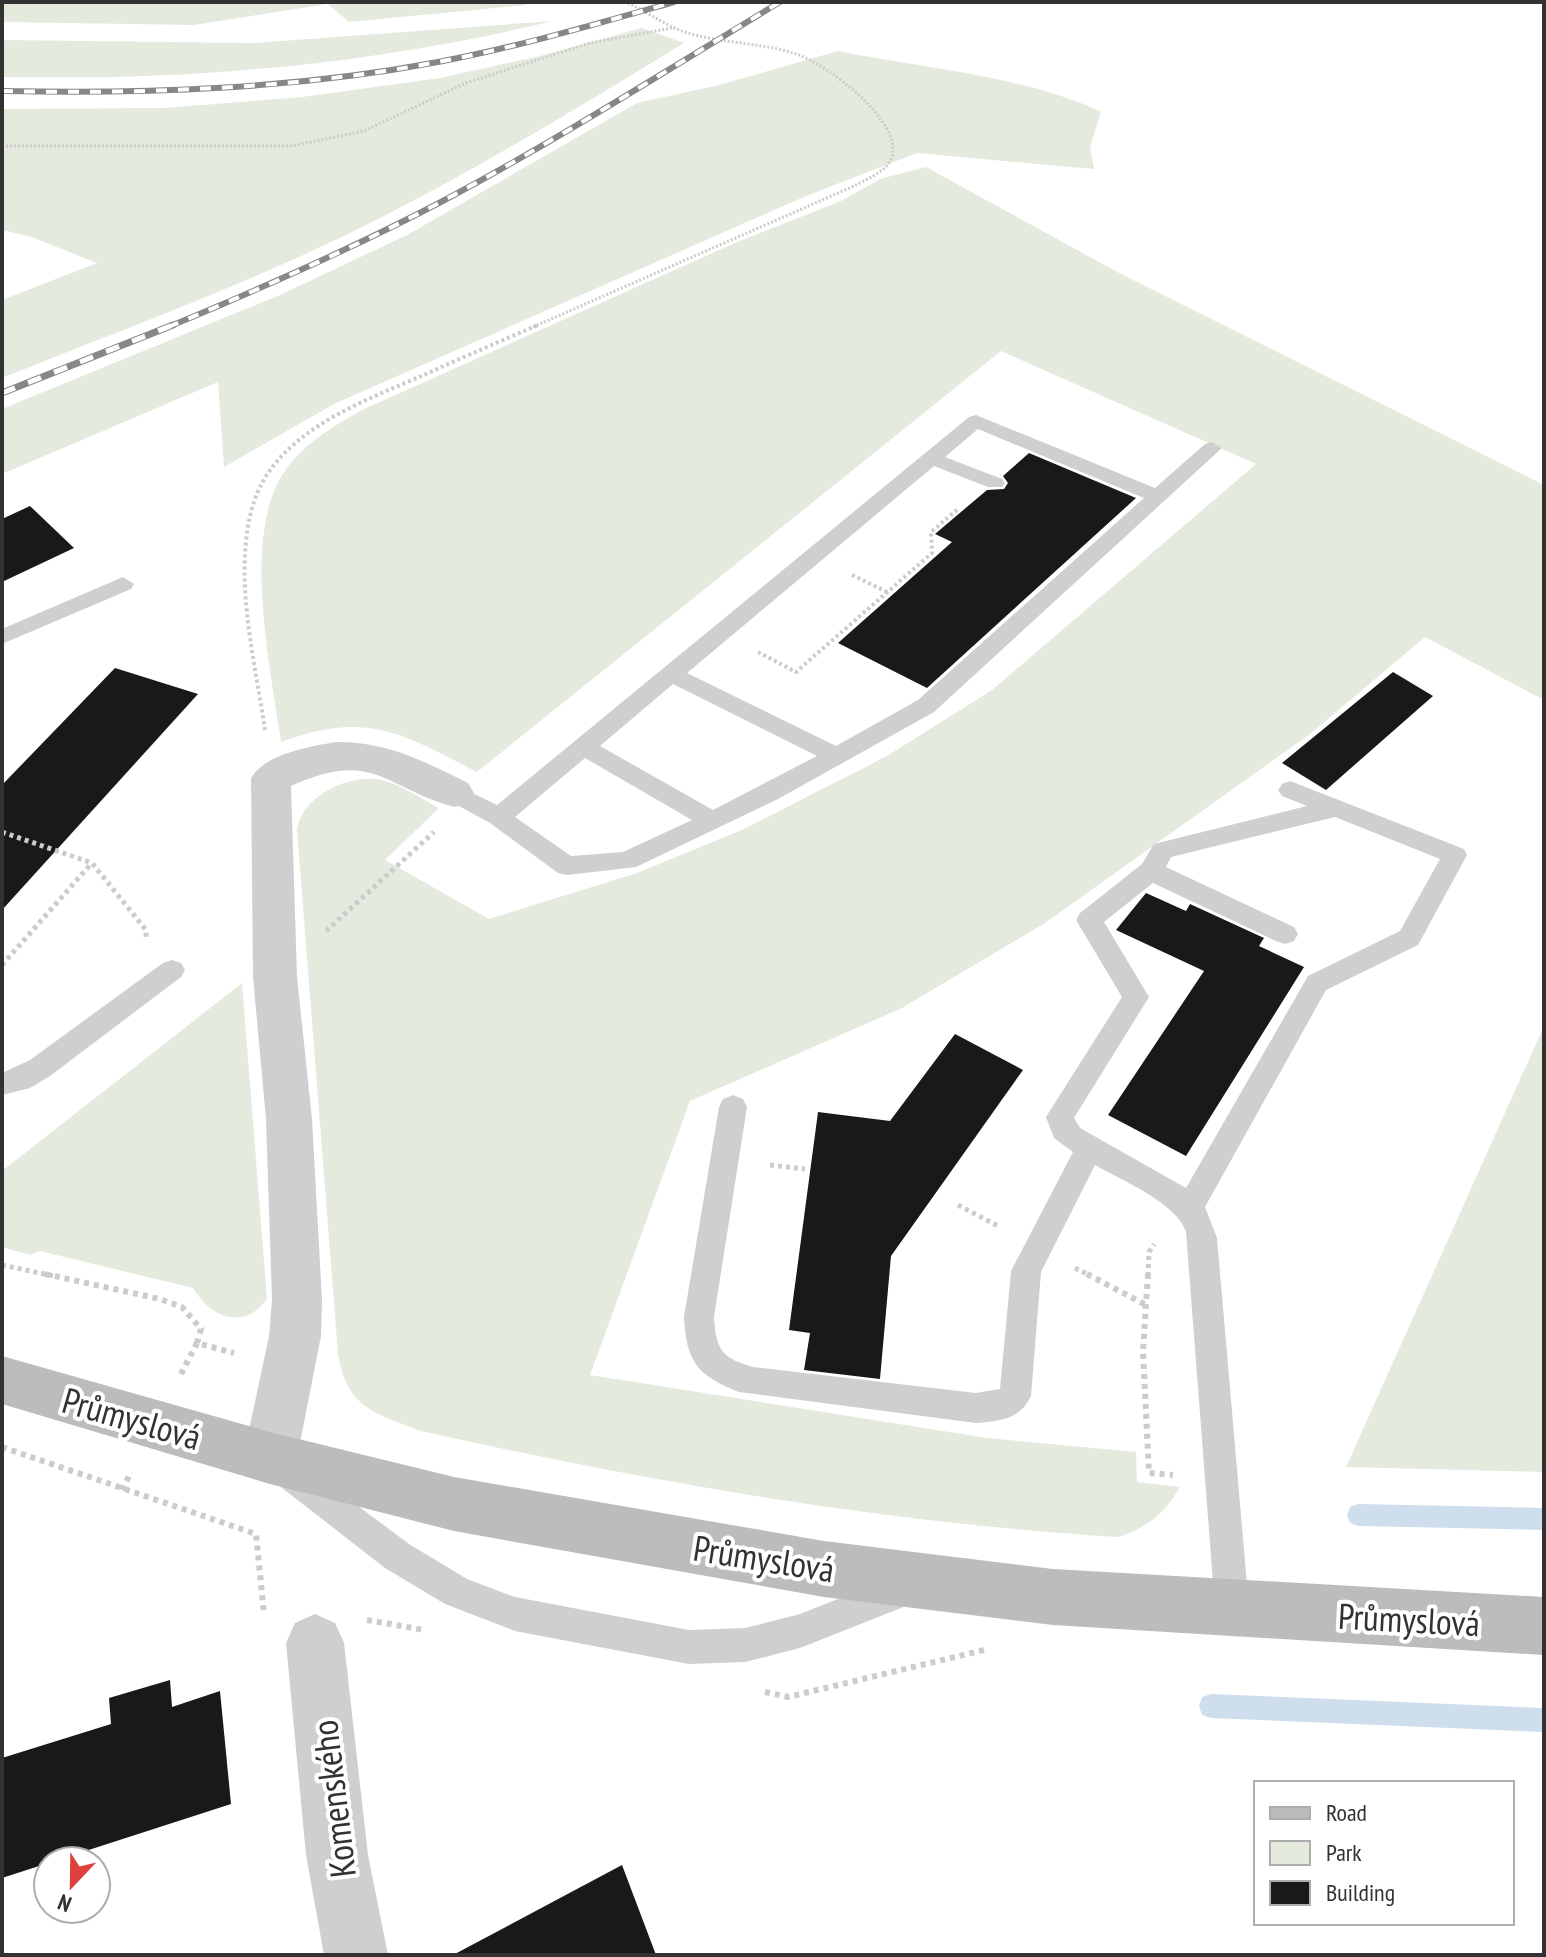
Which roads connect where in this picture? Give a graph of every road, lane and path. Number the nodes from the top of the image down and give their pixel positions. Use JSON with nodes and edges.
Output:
{"nodes":[{"id":1,"x":625,"y":2,"type":"edge"},
{"id":2,"x":673,"y":28,"type":"junction"},
{"id":3,"x":2,"y":146,"type":"edge"},
{"id":4,"x":1212,"y":448,"type":"dead end"},
{"id":5,"x":931,"y":458,"type":"junction"},
{"id":6,"x":992,"y":482,"type":"joint"},
{"id":7,"x":1158,"y":496,"type":"junction"},
{"id":8,"x":123,"y":584,"type":"dead end"},
{"id":9,"x":2,"y":637,"type":"edge"},
{"id":10,"x":796,"y":672,"type":"dead end"},
{"id":11,"x":671,"y":674,"type":"junction"},
{"id":12,"x":584,"y":747,"type":"junction"},
{"id":13,"x":836,"y":756,"type":"junction"},
{"id":14,"x":271,"y":778,"type":"junction"},
{"id":15,"x":1290,"y":790,"type":"dead end"},
{"id":16,"x":454,"y":793,"type":"joint"},
{"id":17,"x":1336,"y":808,"type":"junction"},
{"id":18,"x":499,"y":817,"type":"junction"},
{"id":19,"x":713,"y":821,"type":"junction"},
{"id":20,"x":2,"y":832,"type":"edge"},
{"id":21,"x":92,"y":863,"type":"junction"},
{"id":22,"x":397,"y":867,"type":"dead end"},
{"id":23,"x":1151,"y":871,"type":"junction"},
{"id":24,"x":1285,"y":934,"type":"dead end"},
{"id":25,"x":2,"y":965,"type":"edge"},
{"id":26,"x":172,"y":970,"type":"dead end"},
{"id":27,"x":275,"y":977,"type":"junction"},
{"id":28,"x":140,"y":994,"type":"junction"},
{"id":29,"x":2,"y":1084,"type":"edge"},
{"id":30,"x":733,"y":1107,"type":"dead end"},
{"id":31,"x":1089,"y":1148,"type":"junction"},
{"id":32,"x":1184,"y":1203,"type":"junction"},
{"id":33,"x":2,"y":1265,"type":"edge"},
{"id":34,"x":197,"y":1343,"type":"dead end"},
{"id":35,"x":2,"y":1380,"type":"edge"},
{"id":36,"x":2,"y":1447,"type":"edge"},
{"id":37,"x":270,"y":1458,"type":"junction"},
{"id":38,"x":1221,"y":1480,"type":"junction"},
{"id":39,"x":922,"y":1582,"type":"junction"},
{"id":40,"x":1232,"y":1608,"type":"junction"},
{"id":41,"x":1544,"y":1626,"type":"edge"},
{"id":42,"x":290,"y":1631,"type":"joint"},
{"id":43,"x":993,"y":1648,"type":"dead end"},
{"id":44,"x":759,"y":1691,"type":"dead end"},
{"id":45,"x":356,"y":1955,"type":"edge"}],
"edges":[{"from":1,"to":2,"type":"path"},
{"from":2,"to":3,"type":"path"},
{"from":2,"to":14,"type":"path"},
{"from":4,"to":7,"type":"lane"},
{"from":5,"to":6,"type":"lane"},
{"from":5,"to":7,"type":"lane"},
{"from":5,"to":11,"type":"lane"},
{"from":6,"to":10,"type":"path"},
{"from":7,"to":13,"type":"lane"},
{"from":8,"to":9,"type":"lane"},
{"from":11,"to":12,"type":"lane"},
{"from":11,"to":13,"type":"lane"},
{"from":12,"to":18,"type":"lane"},
{"from":12,"to":19,"type":"lane"},
{"from":13,"to":19,"type":"lane"},
{"from":14,"to":16,"type":"street"},
{"from":14,"to":27,"type":"street"},
{"from":15,"to":17,"type":"lane"},
{"from":16,"to":18,"type":"lane"},
{"from":17,"to":23,"type":"lane"},
{"from":17,"to":32,"type":"lane"},
{"from":18,"to":19,"type":"lane"},
{"from":20,"to":21,"type":"path"},
{"from":21,"to":25,"type":"path"},
{"from":21,"to":28,"type":"path"},
{"from":22,"to":27,"type":"path"},
{"from":23,"to":24,"type":"lane"},
{"from":23,"to":31,"type":"lane"},
{"from":26,"to":28,"type":"lane"},
{"from":27,"to":37,"type":"street"},
{"from":28,"to":29,"type":"lane"},
{"from":30,"to":31,"type":"lane"},
{"from":31,"to":32,"type":"lane"},
{"from":32,"to":38,"type":"lane"},
{"from":32,"to":38,"type":"path"},
{"from":33,"to":34,"type":"path"},
{"from":35,"to":37,"type":"main road","name":"Průmyslová"},
{"from":36,"to":42,"type":"path"},
{"from":37,"to":39,"type":"main road","name":"Průmyslová"},
{"from":37,"to":39,"type":"lane"},
{"from":38,"to":40,"type":"lane"},
{"from":39,"to":40,"type":"main road","name":"Průmyslová"},
{"from":40,"to":41,"type":"main road","name":"Průmyslová"},
{"from":42,"to":45,"type":"street","name":"Komenského"},
{"from":43,"to":44,"type":"path"}]}
